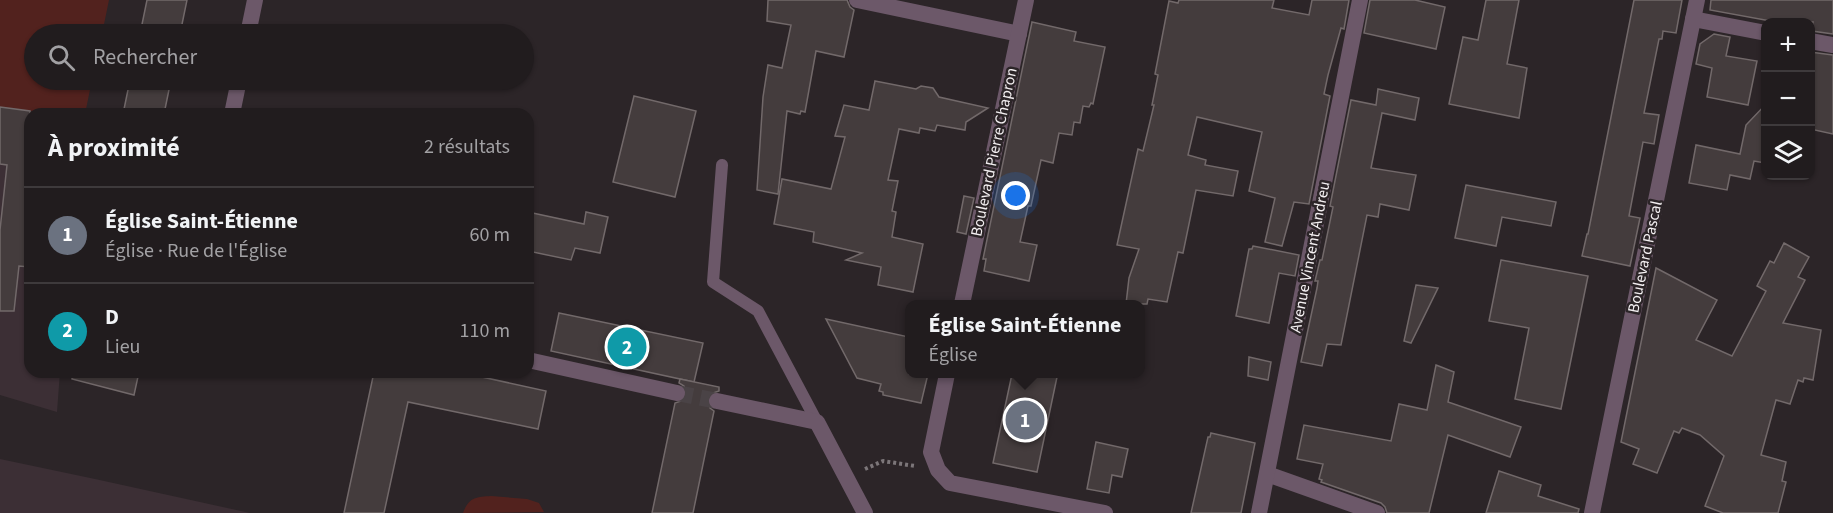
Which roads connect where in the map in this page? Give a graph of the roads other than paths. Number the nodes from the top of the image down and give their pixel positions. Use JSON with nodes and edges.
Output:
{"nodes":[{"id":1,"x":255,"y":0,"type":"edge"},
{"id":2,"x":857,"y":0,"type":"edge"},
{"id":3,"x":1026,"y":0,"type":"edge"},
{"id":4,"x":1360,"y":0,"type":"edge"},
{"id":5,"x":1697,"y":0,"type":"edge"},
{"id":6,"x":1693,"y":19,"type":"junction"},
{"id":7,"x":250,"y":24,"type":"edge"},
{"id":8,"x":1761,"y":32,"type":"edge"},
{"id":9,"x":1019,"y":34,"type":"junction"},
{"id":10,"x":1815,"y":42,"type":"edge"},
{"id":11,"x":1833,"y":45,"type":"edge"},
{"id":12,"x":237,"y":90,"type":"edge"},
{"id":13,"x":233,"y":108,"type":"edge"},
{"id":14,"x":722,"y":165,"type":"dead end"},
{"id":15,"x":963,"y":300,"type":"edge"},
{"id":16,"x":534,"y":361,"type":"edge"},
{"id":17,"x":946,"y":378,"type":"edge"},
{"id":18,"x":677,"y":393,"type":"tunnel mouth"},
{"id":19,"x":717,"y":401,"type":"tunnel mouth"},
{"id":20,"x":817,"y":422,"type":"junction"},
{"id":21,"x":1267,"y":474,"type":"junction"},
{"id":22,"x":865,"y":513,"type":"edge"},
{"id":23,"x":1105,"y":513,"type":"edge"},
{"id":24,"x":1259,"y":513,"type":"edge"},
{"id":25,"x":1377,"y":513,"type":"edge"},
{"id":26,"x":1592,"y":513,"type":"edge"}],
"edges":[{"from":1,"to":7,"type":"street"},
{"from":2,"to":9,"type":"street"},
{"from":3,"to":9,"type":"street","name":"Boulevard Pierre Chapron"},
{"from":4,"to":21,"type":"street","name":"Avenue Vincent Andreu"},
{"from":5,"to":6,"type":"street","name":"Boulevard Pascal"},
{"from":6,"to":8,"type":"street"},
{"from":6,"to":26,"type":"street","name":"Boulevard Pascal"},
{"from":9,"to":15,"type":"street","name":"Boulevard Pierre Chapron"},
{"from":10,"to":11,"type":"street"},
{"from":12,"to":13,"type":"street"},
{"from":14,"to":20,"type":"lane"},
{"from":16,"to":18,"type":"street"},
{"from":17,"to":23,"type":"street"},
{"from":19,"to":20,"type":"street"},
{"from":20,"to":22,"type":"street"},
{"from":21,"to":24,"type":"street","name":"Avenue Vincent Andreu"},
{"from":21,"to":25,"type":"street"}]}
